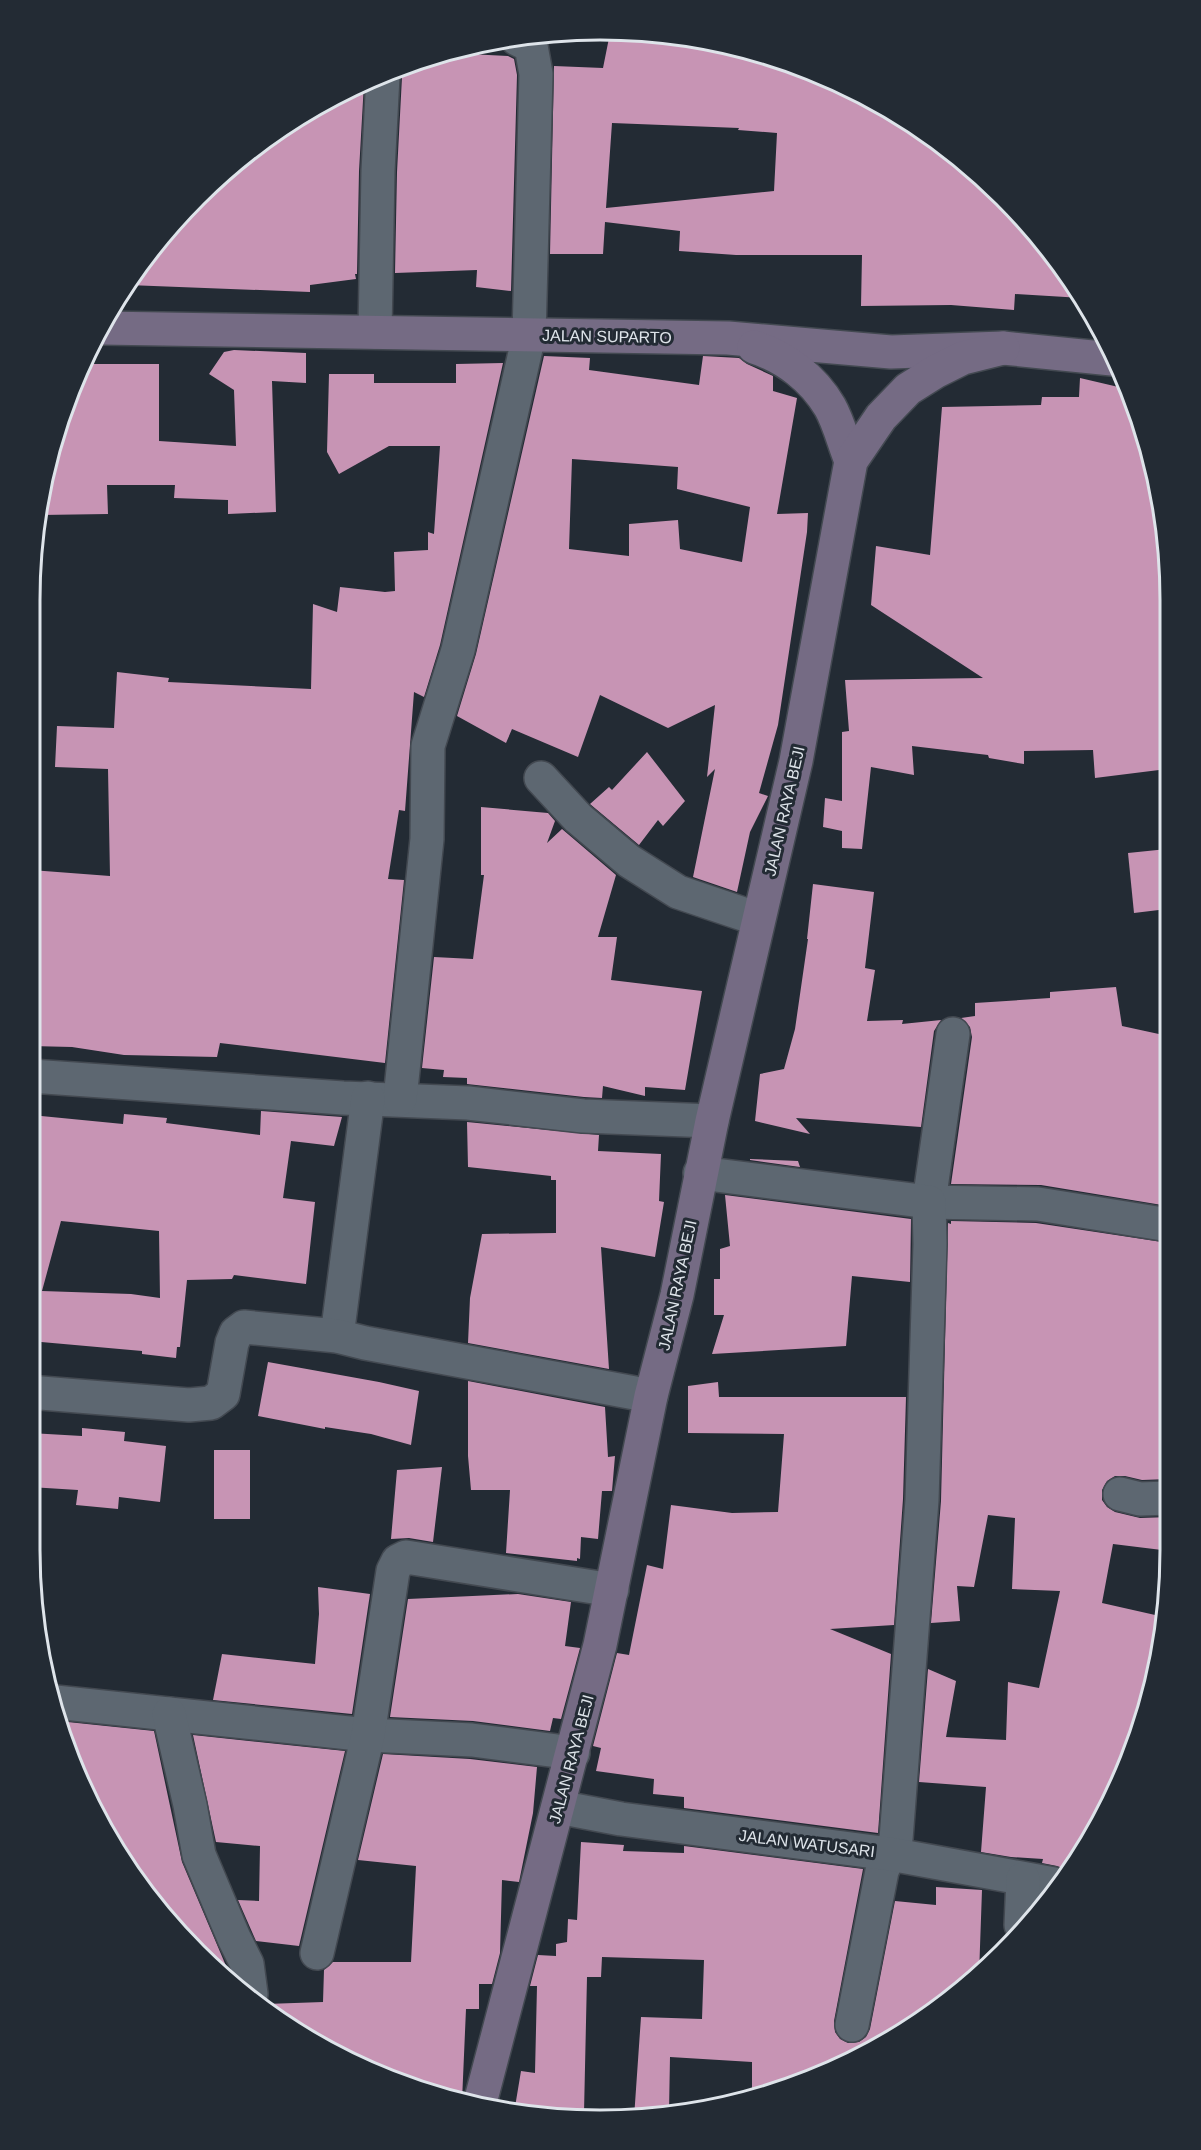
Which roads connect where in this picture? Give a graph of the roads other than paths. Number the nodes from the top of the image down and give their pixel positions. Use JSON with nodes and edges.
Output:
{"nodes":[{"id":1,"x":529,"y":45,"type":"edge"},
{"id":2,"x":383,"y":85,"type":"edge"},
{"id":3,"x":112,"y":328,"type":"edge"},
{"id":4,"x":375,"y":332,"type":"junction"},
{"id":5,"x":528,"y":335,"type":"junction"},
{"id":6,"x":728,"y":338,"type":"junction"},
{"id":7,"x":1003,"y":348,"type":"junction"},
{"id":8,"x":1105,"y":358,"type":"edge"},
{"id":9,"x":851,"y":461,"type":"junction"},
{"id":10,"x":541,"y":778,"type":"dead end"},
{"id":11,"x":758,"y":920,"type":"junction"},
{"id":12,"x":953,"y":1034,"type":"dead end"},
{"id":13,"x":40,"y":1077,"type":"edge"},
{"id":14,"x":368,"y":1098,"type":"junction"},
{"id":15,"x":400,"y":1099,"type":"junction"},
{"id":16,"x":712,"y":1121,"type":"junction"},
{"id":17,"x":700,"y":1173,"type":"junction"},
{"id":18,"x":928,"y":1202,"type":"junction"},
{"id":19,"x":1160,"y":1224,"type":"edge"},
{"id":20,"x":337,"y":1336,"type":"junction"},
{"id":21,"x":41,"y":1393,"type":"dead end"},
{"id":22,"x":651,"y":1396,"type":"junction"},
{"id":23,"x":1120,"y":1494,"type":"dead end"},
{"id":24,"x":1160,"y":1498,"type":"edge"},
{"id":25,"x":612,"y":1590,"type":"junction"},
{"id":26,"x":62,"y":1703,"type":"edge"},
{"id":27,"x":169,"y":1714,"type":"junction"},
{"id":28,"x":368,"y":1735,"type":"junction"},
{"id":29,"x":573,"y":1753,"type":"junction"},
{"id":30,"x":558,"y":1807,"type":"junction"},
{"id":31,"x":890,"y":1854,"type":"junction"},
{"id":32,"x":1039,"y":1881,"type":"edge"},
{"id":33,"x":1025,"y":1915,"type":"edge"},
{"id":34,"x":317,"y":1953,"type":"dead end"},
{"id":35,"x":250,"y":1986,"type":"edge"},
{"id":36,"x":852,"y":2025,"type":"dead end"},
{"id":37,"x":482,"y":2097,"type":"edge"}],
"edges":[{"from":1,"to":5,"type":"street"},
{"from":2,"to":4,"type":"street"},
{"from":3,"to":4,"type":"street","name":"JALAN SUPARTO"},
{"from":4,"to":5,"type":"street","name":"JALAN SUPARTO"},
{"from":5,"to":6,"type":"street","name":"JALAN SUPARTO"},
{"from":5,"to":15,"type":"street"},
{"from":6,"to":7,"type":"street","name":"JALAN SUPARTO"},
{"from":6,"to":9,"type":"street"},
{"from":7,"to":8,"type":"street","name":"JALAN SUPARTO"},
{"from":7,"to":9,"type":"street"},
{"from":9,"to":11,"type":"street","name":"JALAN RAYA BEJI"},
{"from":10,"to":11,"type":"street"},
{"from":11,"to":16,"type":"street","name":"JALAN RAYA BEJI"},
{"from":12,"to":18,"type":"street"},
{"from":13,"to":14,"type":"street"},
{"from":14,"to":15,"type":"street"},
{"from":14,"to":20,"type":"street"},
{"from":15,"to":16,"type":"street"},
{"from":16,"to":17,"type":"street","name":"JALAN RAYA BEJI"},
{"from":17,"to":18,"type":"street"},
{"from":17,"to":22,"type":"street","name":"JALAN RAYA BEJI"},
{"from":18,"to":19,"type":"street"},
{"from":18,"to":31,"type":"street"},
{"from":20,"to":21,"type":"street"},
{"from":20,"to":22,"type":"street"},
{"from":22,"to":25,"type":"street","name":"JALAN RAYA BEJI"},
{"from":23,"to":24,"type":"street"},
{"from":25,"to":28,"type":"street"},
{"from":25,"to":29,"type":"street","name":"JALAN RAYA BEJI"},
{"from":26,"to":27,"type":"street"},
{"from":27,"to":28,"type":"street"},
{"from":27,"to":35,"type":"street"},
{"from":28,"to":29,"type":"street"},
{"from":28,"to":34,"type":"street"},
{"from":29,"to":30,"type":"street","name":"JALAN RAYA BEJI"},
{"from":30,"to":31,"type":"street","name":"JALAN WATUSARI"},
{"from":30,"to":37,"type":"street","name":"JALAN RAYA BEJI"},
{"from":31,"to":32,"type":"street","name":"JALAN WATUSARI"},
{"from":31,"to":36,"type":"street"},
{"from":32,"to":33,"type":"street"}]}
